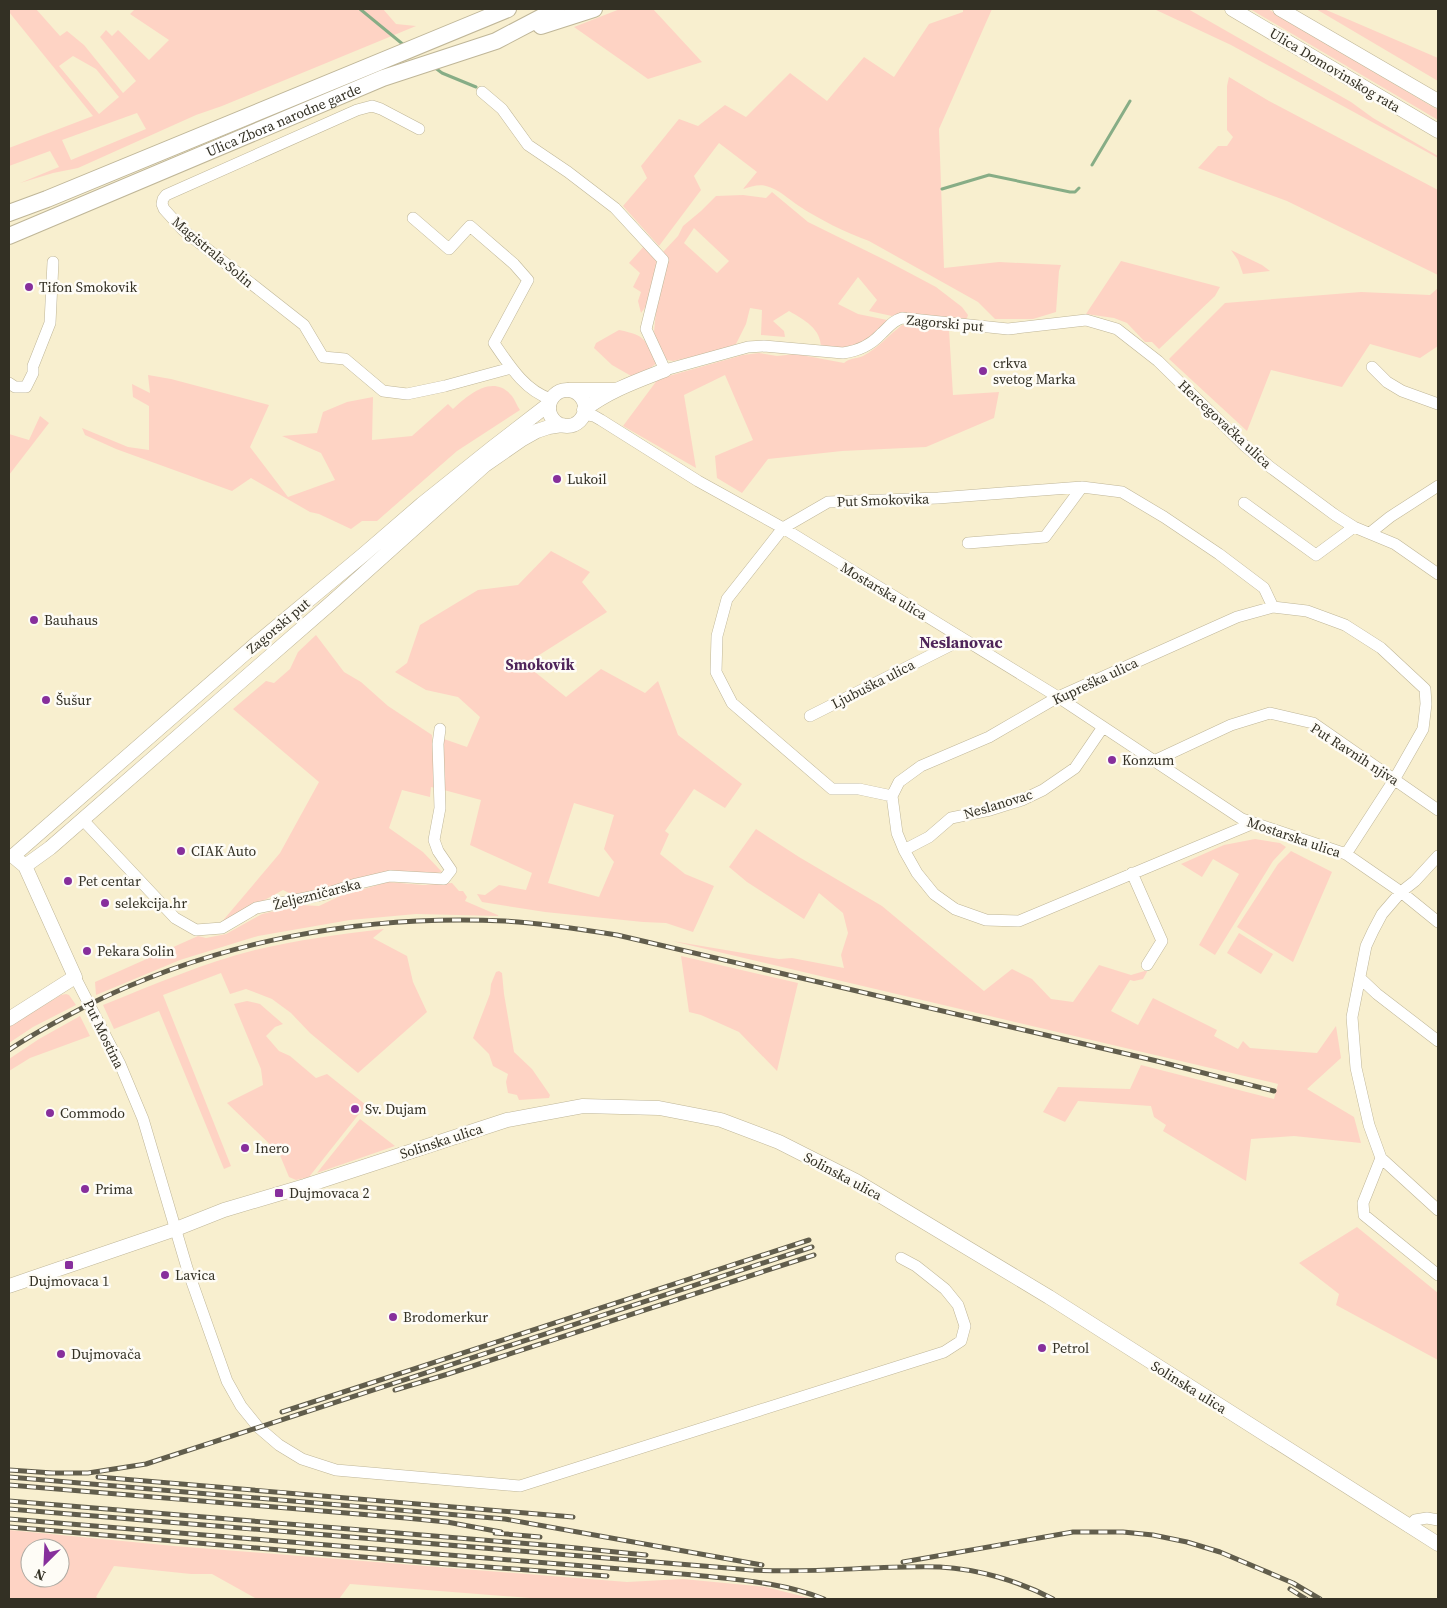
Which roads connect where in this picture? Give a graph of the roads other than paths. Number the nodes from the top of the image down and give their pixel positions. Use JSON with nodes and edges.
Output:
{"nodes":[{"id":1,"x":500,"y":9,"type":"edge"},
{"id":2,"x":508,"y":9,"type":"edge"},
{"id":3,"x":557,"y":9,"type":"edge"},
{"id":4,"x":594,"y":9,"type":"edge"},
{"id":5,"x":1232,"y":9,"type":"edge"},
{"id":6,"x":1280,"y":9,"type":"edge"},
{"id":7,"x":473,"y":24,"type":"junction"},
{"id":8,"x":496,"y":41,"type":"junction"},
{"id":9,"x":379,"y":71,"type":"junction"},
{"id":10,"x":482,"y":92,"type":"dead end"},
{"id":11,"x":1438,"y":101,"type":"edge"},
{"id":12,"x":419,"y":129,"type":"dead end"},
{"id":13,"x":1438,"y":131,"type":"edge"},
{"id":14,"x":9,"y":213,"type":"edge"},
{"id":15,"x":414,"y":218,"type":"dead end"},
{"id":16,"x":9,"y":236,"type":"edge"},
{"id":17,"x":53,"y":262,"type":"dead end"},
{"id":18,"x":1158,"y":361,"type":"joint"},
{"id":19,"x":1372,"y":367,"type":"dead end"},
{"id":20,"x":511,"y":368,"type":"junction"},
{"id":21,"x":665,"y":370,"type":"junction"},
{"id":22,"x":9,"y":383,"type":"edge"},
{"id":23,"x":566,"y":390,"type":"junction"},
{"id":24,"x":617,"y":390,"type":"junction"},
{"id":25,"x":550,"y":401,"type":"junction"},
{"id":26,"x":1438,"y":404,"type":"edge"},
{"id":27,"x":584,"y":412,"type":"junction"},
{"id":28,"x":562,"y":425,"type":"junction"},
{"id":29,"x":1438,"y":486,"type":"edge"},
{"id":30,"x":1082,"y":487,"type":"junction"},
{"id":31,"x":1244,"y":504,"type":"dead end"},
{"id":32,"x":1354,"y":527,"type":"junction"},
{"id":33,"x":783,"y":528,"type":"junction"},
{"id":34,"x":1370,"y":533,"type":"junction"},
{"id":35,"x":968,"y":543,"type":"dead end"},
{"id":36,"x":1438,"y":574,"type":"edge"},
{"id":37,"x":1273,"y":607,"type":"junction"},
{"id":38,"x":963,"y":639,"type":"junction"},
{"id":39,"x":1058,"y":697,"type":"junction"},
{"id":40,"x":810,"y":716,"type":"dead end"},
{"id":41,"x":1103,"y":727,"type":"junction"},
{"id":42,"x":440,"y":729,"type":"dead end"},
{"id":43,"x":1154,"y":761,"type":"junction"},
{"id":44,"x":1394,"y":780,"type":"junction"},
{"id":45,"x":892,"y":796,"type":"junction"},
{"id":46,"x":1438,"y":810,"type":"edge"},
{"id":47,"x":82,"y":819,"type":"junction"},
{"id":48,"x":1254,"y":823,"type":"junction"},
{"id":49,"x":904,"y":850,"type":"junction"},
{"id":50,"x":11,"y":854,"type":"edge"},
{"id":51,"x":1346,"y":854,"type":"junction"},
{"id":52,"x":1438,"y":856,"type":"edge"},
{"id":53,"x":25,"y":866,"type":"junction"},
{"id":54,"x":1132,"y":873,"type":"junction"},
{"id":55,"x":1401,"y":892,"type":"junction"},
{"id":56,"x":1438,"y":922,"type":"edge"},
{"id":57,"x":1147,"y":965,"type":"dead end"},
{"id":58,"x":75,"y":977,"type":"junction"},
{"id":59,"x":1360,"y":978,"type":"junction"},
{"id":60,"x":9,"y":1019,"type":"edge"},
{"id":61,"x":1438,"y":1041,"type":"edge"},
{"id":62,"x":1381,"y":1158,"type":"junction"},
{"id":63,"x":1438,"y":1210,"type":"edge"},
{"id":64,"x":176,"y":1229,"type":"junction"},
{"id":65,"x":901,"y":1258,"type":"dead end"},
{"id":66,"x":1438,"y":1275,"type":"edge"},
{"id":67,"x":9,"y":1286,"type":"edge"},
{"id":68,"x":1438,"y":1520,"type":"edge"},
{"id":69,"x":1409,"y":1527,"type":"junction"},
{"id":70,"x":1438,"y":1544,"type":"edge"}],
"edges":[{"from":1,"to":7,"type":"highway"},
{"from":2,"to":7,"type":"highway","name":"Ulica Zbora narodne garde"},
{"from":3,"to":8,"type":"highway","name":"Ulica Zbora narodne garde"},
{"from":4,"to":8,"type":"highway"},
{"from":5,"to":13,"type":"main road","name":"Ulica Domovinskog rata"},
{"from":6,"to":11,"type":"main road","name":"Ulica Domovinskog rata"},
{"from":7,"to":9,"type":"highway","name":"Ulica Zbora narodne garde"},
{"from":8,"to":9,"type":"highway","name":"Ulica Zbora narodne garde"},
{"from":9,"to":14,"type":"highway","name":"Ulica Zbora narodne garde"},
{"from":9,"to":16,"type":"highway","name":"Ulica Zbora narodne garde"},
{"from":10,"to":21,"type":"street"},
{"from":12,"to":20,"type":"street","name":"Magistrala-Solin"},
{"from":15,"to":20,"type":"street"},
{"from":17,"to":22,"type":"street"},
{"from":18,"to":21,"type":"street","name":"Zagorski put"},
{"from":18,"to":32,"type":"street","name":"Hercegovačka ulica"},
{"from":19,"to":26,"type":"street"},
{"from":20,"to":25,"type":"street"},
{"from":21,"to":24,"type":"main road","name":"Zagorski put"},
{"from":23,"to":24,"type":"main road","name":"Zagorski put"},
{"from":23,"to":25,"type":"main road"},
{"from":23,"to":27,"type":"main road"},
{"from":24,"to":27,"type":"main road","name":"Zagorski put"},
{"from":25,"to":28,"type":"main road"},
{"from":25,"to":50,"type":"main road","name":"Zagorski put"},
{"from":27,"to":28,"type":"main road"},
{"from":27,"to":33,"type":"street","name":"Mostarska ulica"},
{"from":28,"to":47,"type":"main road","name":"Zagorski put"},
{"from":29,"to":34,"type":"street"},
{"from":30,"to":33,"type":"street","name":"Put Smokovika"},
{"from":30,"to":35,"type":"street"},
{"from":30,"to":37,"type":"street","name":"Put Smokovika"},
{"from":31,"to":32,"type":"street"},
{"from":32,"to":34,"type":"street","name":"Hercegovačka ulica"},
{"from":33,"to":38,"type":"street","name":"Mostarska ulica"},
{"from":33,"to":45,"type":"street","name":"Put Smokovika"},
{"from":34,"to":36,"type":"street","name":"Hercegovačka ulica"},
{"from":37,"to":39,"type":"street","name":"Kupreška ulica"},
{"from":37,"to":44,"type":"street","name":"Kupreška ulica"},
{"from":38,"to":39,"type":"street","name":"Mostarska ulica"},
{"from":38,"to":40,"type":"street","name":"Ljubuška ulica"},
{"from":39,"to":41,"type":"street","name":"Mostarska ulica"},
{"from":39,"to":45,"type":"street","name":"Kupreška ulica"},
{"from":41,"to":43,"type":"street","name":"Mostarska ulica"},
{"from":41,"to":49,"type":"street","name":"Neslanovac"},
{"from":42,"to":47,"type":"street","name":"Željezničarska"},
{"from":43,"to":44,"type":"street","name":"Put Ravnih njiva"},
{"from":43,"to":48,"type":"street","name":"Mostarska ulica"},
{"from":44,"to":46,"type":"street","name":"Put Ravnih njiva"},
{"from":44,"to":51,"type":"street","name":"Kupreška ulica"},
{"from":45,"to":49,"type":"street"},
{"from":47,"to":53,"type":"main road","name":"Zagorski put"},
{"from":48,"to":51,"type":"street","name":"Mostarska ulica"},
{"from":48,"to":54,"type":"street"},
{"from":49,"to":54,"type":"street"},
{"from":50,"to":53,"type":"main road","name":"Put Mostina"},
{"from":51,"to":55,"type":"street","name":"Mostarska ulica"},
{"from":52,"to":55,"type":"street"},
{"from":53,"to":58,"type":"main road","name":"Put Mostina"},
{"from":54,"to":57,"type":"street"},
{"from":55,"to":56,"type":"street","name":"Mostarska ulica"},
{"from":55,"to":59,"type":"street"},
{"from":58,"to":60,"type":"main road"},
{"from":58,"to":64,"type":"street","name":"Put Mostina"},
{"from":59,"to":61,"type":"street"},
{"from":59,"to":62,"type":"street"},
{"from":62,"to":63,"type":"street"},
{"from":62,"to":66,"type":"street"},
{"from":64,"to":65,"type":"street"},
{"from":64,"to":67,"type":"main road","name":"Solinska ulica"},
{"from":64,"to":69,"type":"main road","name":"Solinska ulica"},
{"from":68,"to":69,"type":"street"},
{"from":69,"to":70,"type":"main road","name":"Solinska ulica"}]}
